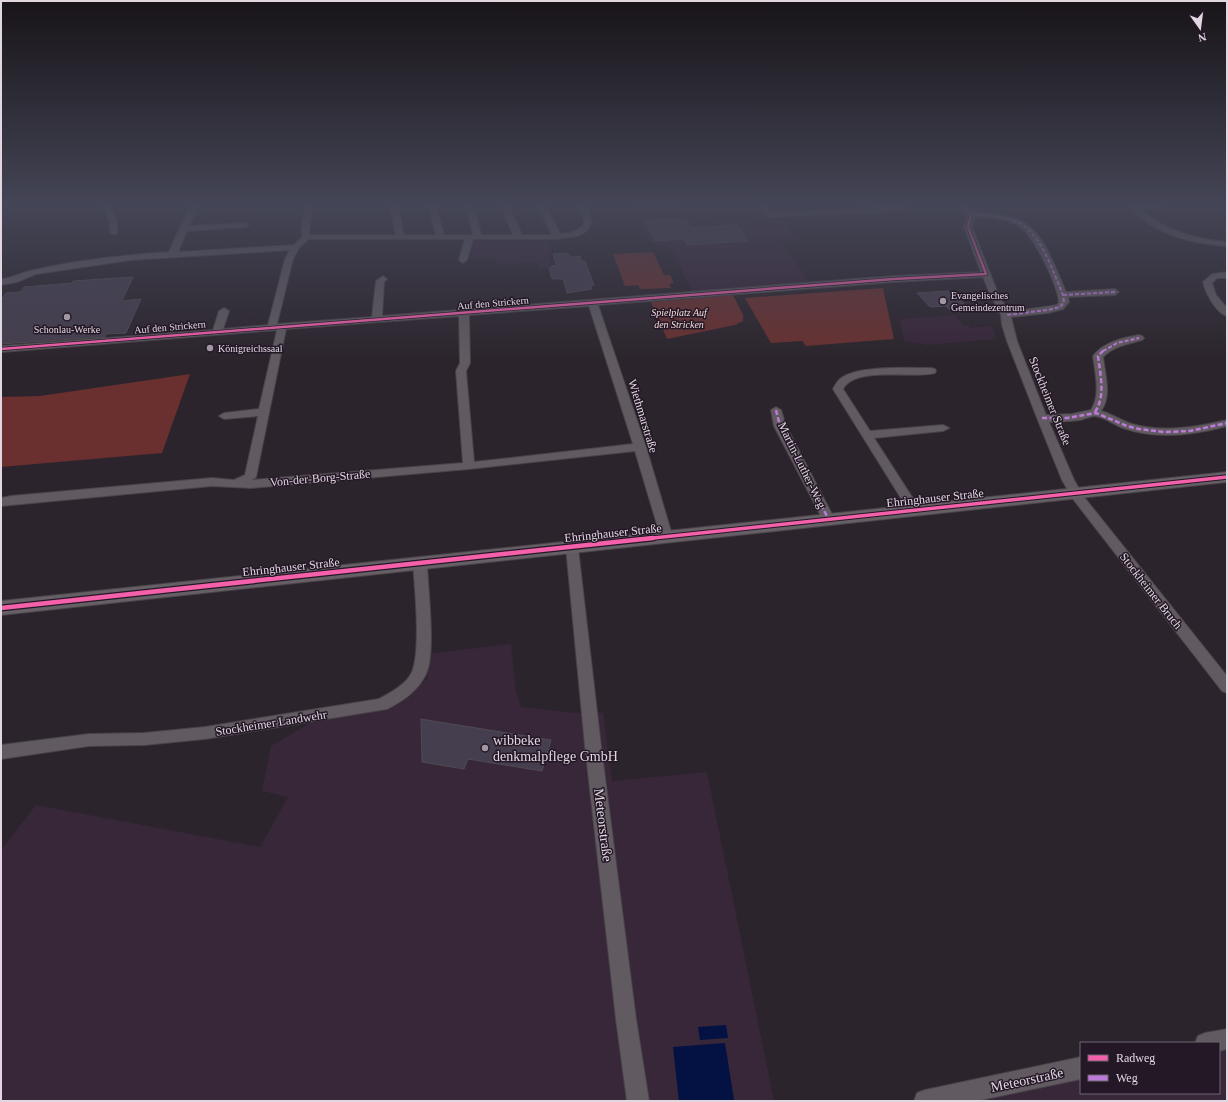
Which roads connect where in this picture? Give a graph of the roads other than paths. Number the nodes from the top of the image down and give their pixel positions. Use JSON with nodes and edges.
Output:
{"nodes":[{"id":1,"x":128,"y":257,"type":"edge"},
{"id":2,"x":290,"y":257,"type":"edge"},
{"id":3,"x":980,"y":257,"type":"edge"},
{"id":4,"x":1044,"y":257,"type":"edge"},
{"id":5,"x":986,"y":274,"type":"junction"},
{"id":6,"x":1227,"y":275,"type":"edge"},
{"id":7,"x":383,"y":279,"type":"dead end"},
{"id":8,"x":1,"y":282,"type":"edge"},
{"id":9,"x":1115,"y":292,"type":"dead end"},
{"id":10,"x":1063,"y":295,"type":"junction"},
{"id":11,"x":593,"y":303,"type":"junction"},
{"id":12,"x":224,"y":311,"type":"dead end"},
{"id":13,"x":464,"y":313,"type":"junction"},
{"id":14,"x":1227,"y":314,"type":"edge"},
{"id":15,"x":1006,"y":315,"type":"junction"},
{"id":16,"x":377,"y":319,"type":"junction"},
{"id":17,"x":277,"y":327,"type":"junction"},
{"id":18,"x":217,"y":331,"type":"junction"},
{"id":19,"x":1139,"y":338,"type":"dead end"},
{"id":20,"x":1,"y":349,"type":"edge"},
{"id":21,"x":931,"y":371,"type":"dead end"},
{"id":22,"x":776,"y":410,"type":"dead end"},
{"id":23,"x":263,"y":412,"type":"junction"},
{"id":24,"x":1094,"y":412,"type":"junction"},
{"id":25,"x":224,"y":416,"type":"dead end"},
{"id":26,"x":1042,"y":418,"type":"junction"},
{"id":27,"x":1227,"y":423,"type":"edge"},
{"id":28,"x":943,"y":428,"type":"dead end"},
{"id":29,"x":867,"y":435,"type":"junction"},
{"id":30,"x":640,"y":447,"type":"junction"},
{"id":31,"x":469,"y":466,"type":"junction"},
{"id":32,"x":1227,"y":477,"type":"edge"},
{"id":33,"x":235,"y":484,"type":"junction"},
{"id":34,"x":1076,"y":493,"type":"junction"},
{"id":35,"x":1,"y":502,"type":"edge"},
{"id":36,"x":915,"y":511,"type":"junction"},
{"id":37,"x":829,"y":520,"type":"junction"},
{"id":38,"x":666,"y":538,"type":"junction"},
{"id":39,"x":572,"y":548,"type":"junction"},
{"id":40,"x":420,"y":564,"type":"junction"},
{"id":41,"x":1,"y":608,"type":"edge"},
{"id":42,"x":1227,"y":687,"type":"edge"},
{"id":43,"x":1,"y":752,"type":"edge"},
{"id":44,"x":1227,"y":1039,"type":"edge"},
{"id":45,"x":1210,"y":1042,"type":"edge"},
{"id":46,"x":1080,"y":1068,"type":"edge"},
{"id":47,"x":638,"y":1101,"type":"edge"},
{"id":48,"x":925,"y":1101,"type":"edge"}],
"edges":[{"from":1,"to":8,"type":"street"},
{"from":2,"to":17,"type":"street"},
{"from":3,"to":5,"type":"street","name":"Stockheimer Straße"},
{"from":4,"to":10,"type":"street"},
{"from":5,"to":11,"type":"street","name":"Auf den Strickern"},
{"from":5,"to":15,"type":"street","name":"Stockheimer Straße"},
{"from":6,"to":14,"type":"street"},
{"from":7,"to":16,"type":"street"},
{"from":9,"to":10,"type":"street"},
{"from":10,"to":15,"type":"street"},
{"from":11,"to":13,"type":"street","name":"Auf den Strickern"},
{"from":11,"to":30,"type":"street","name":"Wiethmarstraße"},
{"from":12,"to":18,"type":"street","name":"Auf den Strickern"},
{"from":13,"to":16,"type":"street","name":"Auf den Strickern"},
{"from":13,"to":31,"type":"street"},
{"from":15,"to":26,"type":"street","name":"Stockheimer Straße"},
{"from":16,"to":17,"type":"street","name":"Auf den Strickern"},
{"from":17,"to":18,"type":"street","name":"Auf den Strickern"},
{"from":17,"to":23,"type":"street"},
{"from":18,"to":20,"type":"street","name":"Auf den Strickern"},
{"from":19,"to":24,"type":"street"},
{"from":21,"to":29,"type":"street"},
{"from":22,"to":37,"type":"street","name":"Martin-Luther-Weg"},
{"from":23,"to":25,"type":"street"},
{"from":23,"to":33,"type":"street"},
{"from":24,"to":26,"type":"street"},
{"from":24,"to":27,"type":"street"},
{"from":26,"to":34,"type":"street","name":"Stockheimer Straße"},
{"from":28,"to":29,"type":"street"},
{"from":29,"to":36,"type":"street"},
{"from":30,"to":31,"type":"street","name":"Von-der-Borg-Straße"},
{"from":30,"to":38,"type":"street","name":"Wiethmarstraße"},
{"from":31,"to":33,"type":"street","name":"Von-der-Borg-Straße"},
{"from":32,"to":34,"type":"street","name":"Ehringhauser Straße"},
{"from":33,"to":35,"type":"street","name":"Von-der-Borg-Straße"},
{"from":34,"to":36,"type":"street","name":"Ehringhauser Straße"},
{"from":34,"to":42,"type":"street","name":"Stockheimer Bruch"},
{"from":36,"to":37,"type":"street","name":"Ehringhauser Straße"},
{"from":37,"to":38,"type":"street","name":"Ehringhauser Straße"},
{"from":38,"to":39,"type":"street","name":"Ehringhauser Straße"},
{"from":39,"to":40,"type":"street","name":"Ehringhauser Straße"},
{"from":39,"to":47,"type":"street","name":"Meteorstraße"},
{"from":40,"to":41,"type":"street","name":"Ehringhauser Straße"},
{"from":40,"to":43,"type":"street","name":"Stockheimer Landwehr"},
{"from":44,"to":45,"type":"street"},
{"from":46,"to":48,"type":"street","name":"Meteorstraße"}]}
